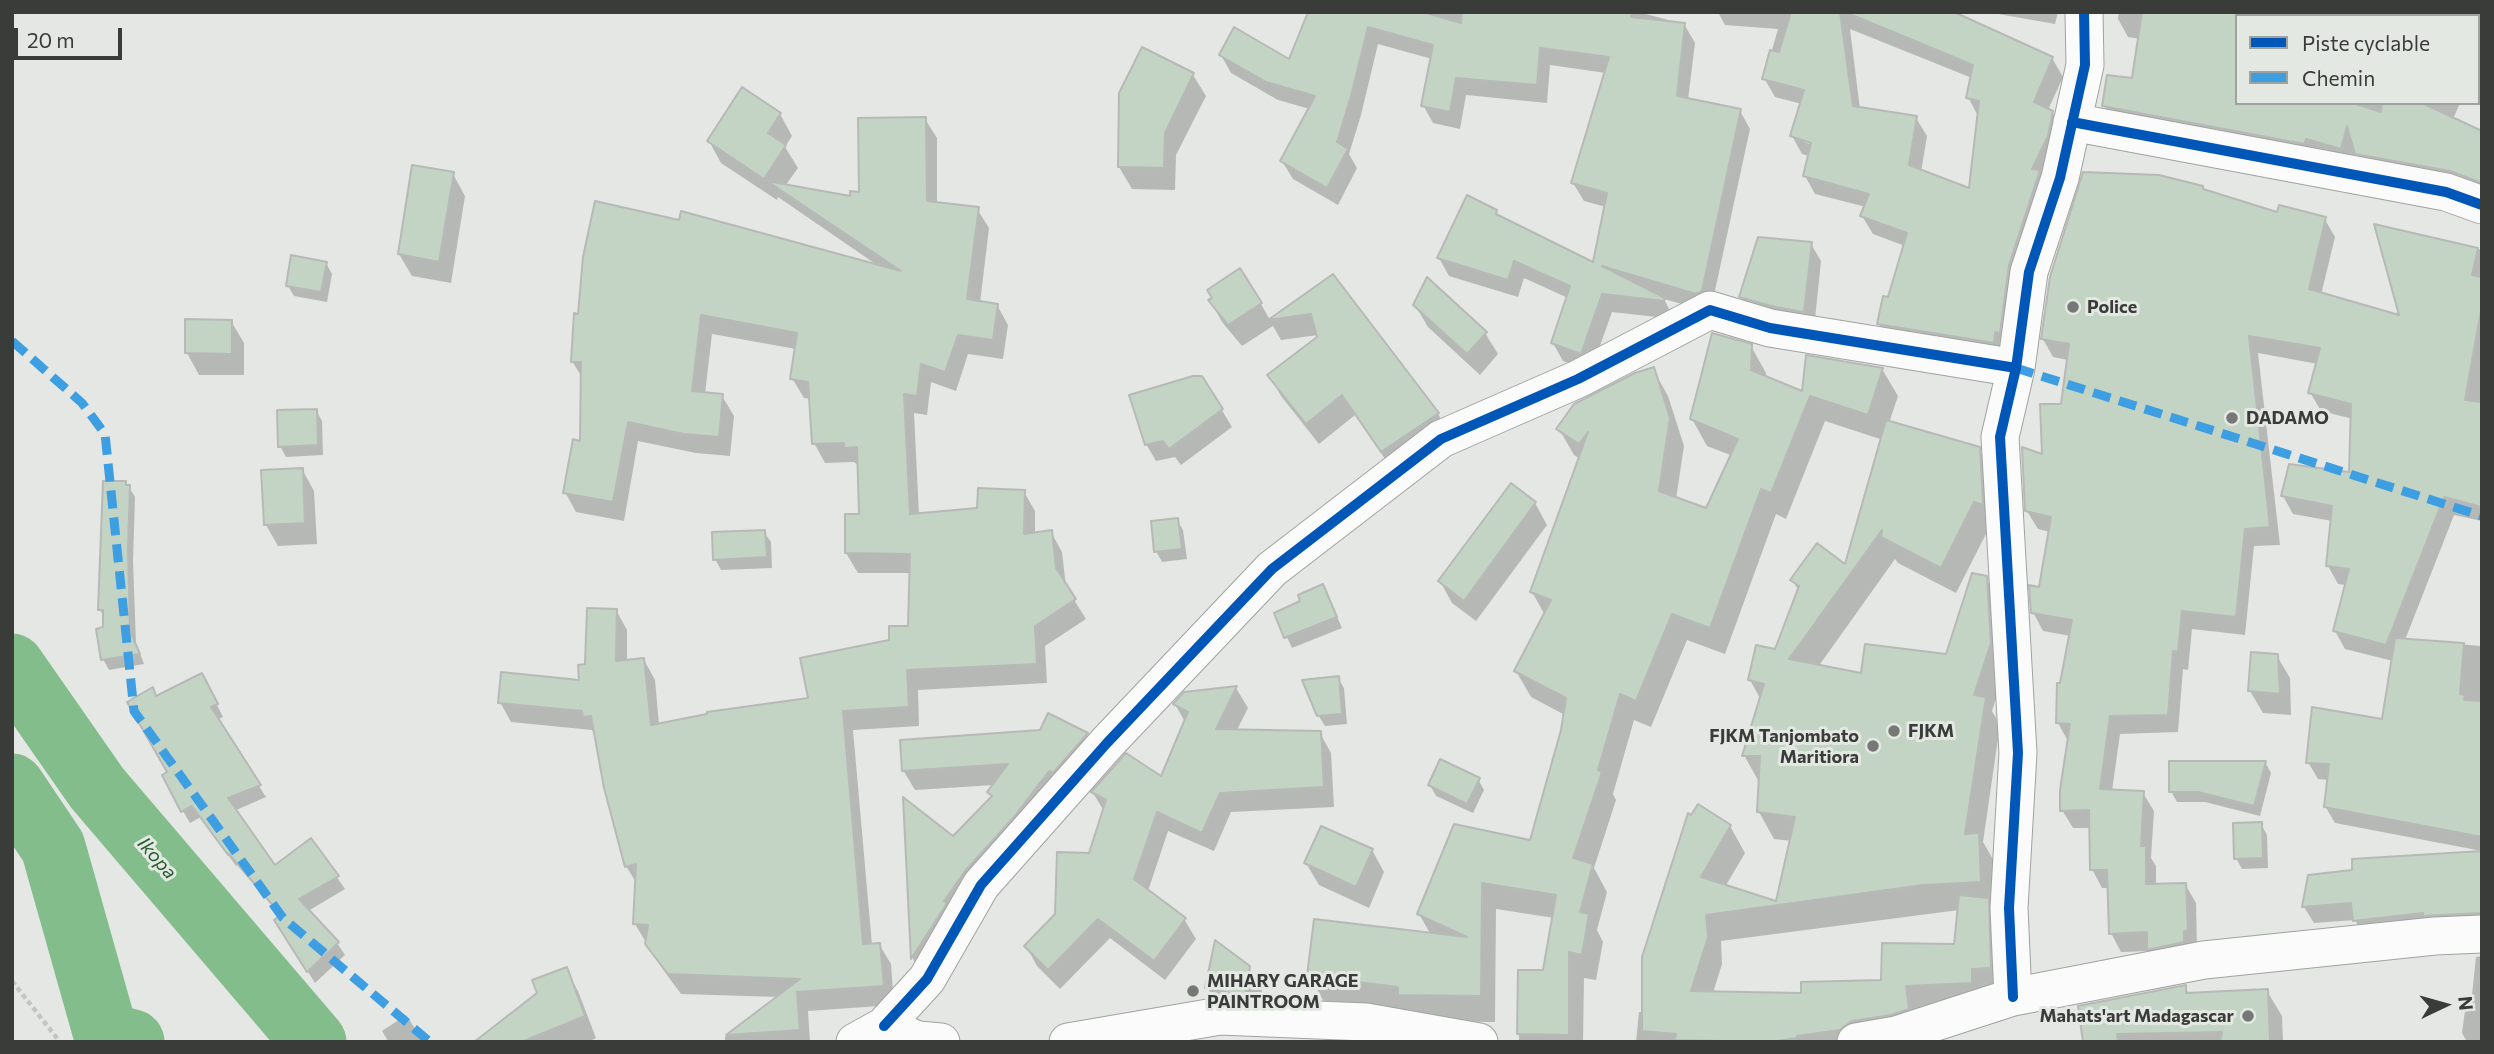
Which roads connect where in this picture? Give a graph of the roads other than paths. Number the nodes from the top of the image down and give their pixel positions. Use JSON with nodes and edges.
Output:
{"nodes":[{"id":1,"x":2084,"y":12,"type":"edge"},
{"id":2,"x":2072,"y":122,"type":"junction"},
{"id":3,"x":2482,"y":205,"type":"edge"},
{"id":4,"x":2016,"y":368,"type":"junction"},
{"id":5,"x":2482,"y":934,"type":"edge"},
{"id":6,"x":2013,"y":997,"type":"junction"},
{"id":7,"x":870,"y":1034,"type":"edge"},
{"id":8,"x":941,"y":1042,"type":"edge"},
{"id":9,"x":1068,"y":1042,"type":"edge"},
{"id":10,"x":1479,"y":1042,"type":"edge"},
{"id":11,"x":1856,"y":1042,"type":"edge"}],
"edges":[{"from":1,"to":2,"type":"street"},
{"from":2,"to":3,"type":"street"},
{"from":2,"to":4,"type":"street"},
{"from":4,"to":6,"type":"street"},
{"from":4,"to":7,"type":"street"},
{"from":5,"to":6,"type":"street"},
{"from":6,"to":11,"type":"street"},
{"from":7,"to":8,"type":"street"},
{"from":9,"to":10,"type":"street"}]}
